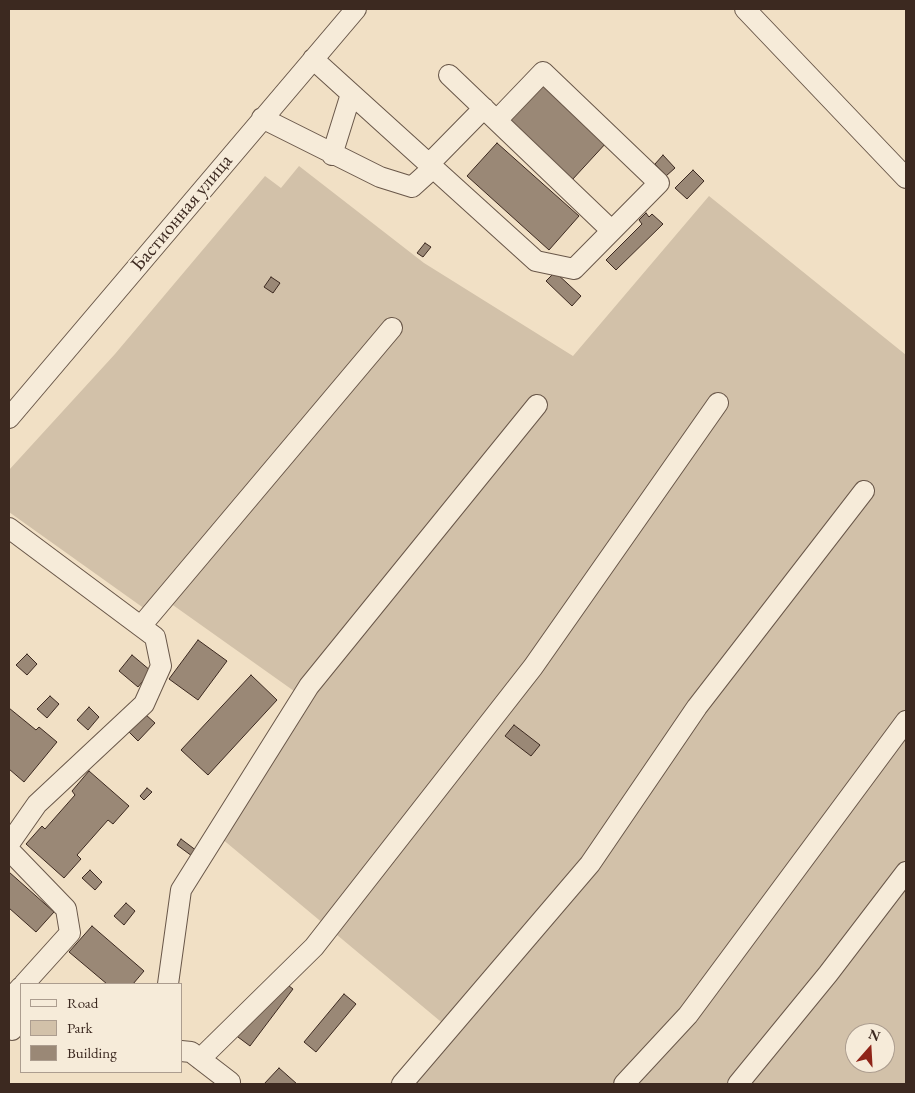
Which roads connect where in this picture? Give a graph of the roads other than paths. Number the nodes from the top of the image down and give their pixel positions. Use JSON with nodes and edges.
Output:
{"nodes":[{"id":1,"x":356,"y":9,"type":"edge"},
{"id":2,"x":745,"y":9,"type":"edge"},
{"id":3,"x":313,"y":59,"type":"junction"},
{"id":4,"x":449,"y":75,"type":"dead end"},
{"id":5,"x":351,"y":94,"type":"junction"},
{"id":6,"x":490,"y":114,"type":"junction"},
{"id":7,"x":262,"y":118,"type":"junction"},
{"id":8,"x":332,"y":154,"type":"junction"},
{"id":9,"x":431,"y":166,"type":"junction"},
{"id":10,"x":906,"y":178,"type":"edge"},
{"id":11,"x":611,"y":230,"type":"junction"},
{"id":12,"x":392,"y":328,"type":"dead end"},
{"id":13,"x":718,"y":403,"type":"dead end"},
{"id":14,"x":536,"y":405,"type":"dead end"},
{"id":15,"x":9,"y":418,"type":"edge"},
{"id":16,"x":864,"y":490,"type":"dead end"},
{"id":17,"x":9,"y":528,"type":"edge"},
{"id":18,"x":141,"y":626,"type":"junction"},
{"id":19,"x":906,"y":721,"type":"edge"},
{"id":20,"x":9,"y":844,"type":"edge"},
{"id":21,"x":9,"y":850,"type":"edge"},
{"id":22,"x":906,"y":872,"type":"edge"},
{"id":23,"x":25,"y":983,"type":"edge"},
{"id":24,"x":168,"y":983,"type":"edge"},
{"id":25,"x":20,"y":988,"type":"edge"},
{"id":26,"x":14,"y":1032,"type":"edge"},
{"id":27,"x":182,"y":1051,"type":"edge"},
{"id":28,"x":200,"y":1059,"type":"junction"},
{"id":29,"x":229,"y":1084,"type":"edge"},
{"id":30,"x":402,"y":1084,"type":"edge"},
{"id":31,"x":624,"y":1084,"type":"edge"},
{"id":32,"x":738,"y":1084,"type":"edge"}],
"edges":[{"from":1,"to":3,"type":"street","name":"Бастионная улица"},
{"from":2,"to":10,"type":"street"},
{"from":3,"to":5,"type":"street"},
{"from":3,"to":7,"type":"street","name":"Бастионная улица"},
{"from":4,"to":6,"type":"street"},
{"from":5,"to":8,"type":"street"},
{"from":5,"to":9,"type":"street"},
{"from":6,"to":9,"type":"street"},
{"from":6,"to":11,"type":"street"},
{"from":6,"to":11,"type":"street"},
{"from":7,"to":8,"type":"street"},
{"from":7,"to":15,"type":"street","name":"Бастионная улица"},
{"from":8,"to":9,"type":"street"},
{"from":9,"to":11,"type":"street"},
{"from":12,"to":18,"type":"street"},
{"from":13,"to":28,"type":"street"},
{"from":14,"to":24,"type":"street"},
{"from":16,"to":30,"type":"street"},
{"from":17,"to":18,"type":"street"},
{"from":18,"to":20,"type":"street"},
{"from":19,"to":31,"type":"street"},
{"from":21,"to":23,"type":"street"},
{"from":22,"to":32,"type":"street"},
{"from":25,"to":26,"type":"street"},
{"from":27,"to":28,"type":"street"},
{"from":28,"to":29,"type":"street"}]}
